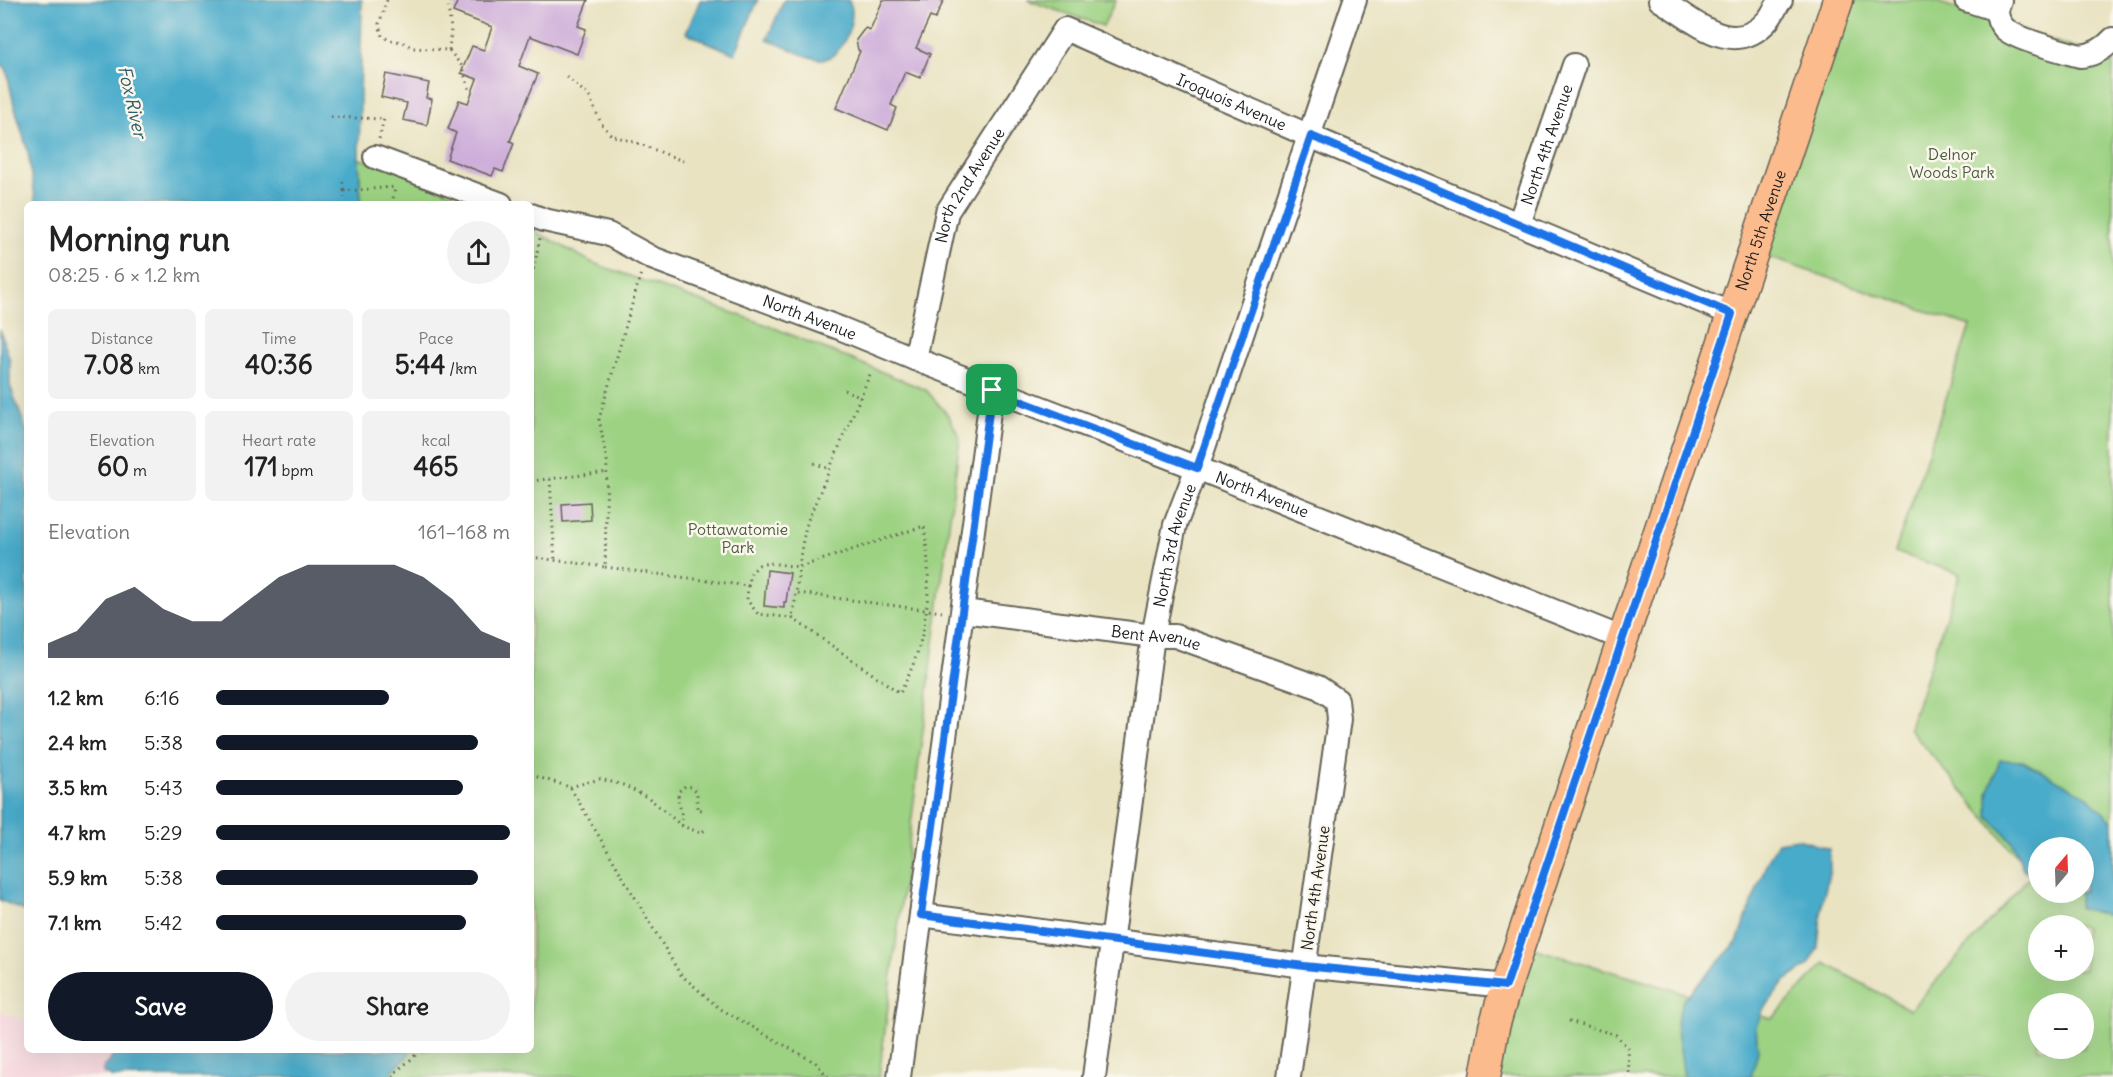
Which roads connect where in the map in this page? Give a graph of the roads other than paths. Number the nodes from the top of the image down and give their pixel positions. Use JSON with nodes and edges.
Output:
{"nodes":[{"id":1,"x":1355,"y":0,"type":"edge"},
{"id":2,"x":1660,"y":0,"type":"edge"},
{"id":3,"x":1780,"y":0,"type":"edge"},
{"id":4,"x":1838,"y":0,"type":"edge"},
{"id":5,"x":1966,"y":0,"type":"edge"},
{"id":6,"x":1999,"y":5,"type":"edge"},
{"id":7,"x":1065,"y":29,"type":"joint"},
{"id":8,"x":2113,"y":39,"type":"edge"},
{"id":9,"x":1574,"y":65,"type":"dead end"},
{"id":10,"x":1311,"y":136,"type":"junction"},
{"id":11,"x":375,"y":157,"type":"road end"},
{"id":12,"x":493,"y":201,"type":"edge"},
{"id":13,"x":537,"y":218,"type":"edge"},
{"id":14,"x":1519,"y":224,"type":"junction"},
{"id":15,"x":1732,"y":314,"type":"junction"},
{"id":16,"x":915,"y":359,"type":"junction"},
{"id":17,"x":992,"y":390,"type":"junction"},
{"id":18,"x":1197,"y":468,"type":"junction"},
{"id":19,"x":953,"y":611,"type":"junction"},
{"id":20,"x":1153,"y":636,"type":"junction"},
{"id":21,"x":1624,"y":639,"type":"junction"},
{"id":22,"x":1337,"y":700,"type":"joint"},
{"id":23,"x":921,"y":915,"type":"junction"},
{"id":24,"x":1112,"y":941,"type":"junction"},
{"id":25,"x":1304,"y":966,"type":"junction"},
{"id":26,"x":1506,"y":986,"type":"junction"},
{"id":27,"x":899,"y":1077,"type":"edge"},
{"id":28,"x":1094,"y":1077,"type":"edge"},
{"id":29,"x":1289,"y":1077,"type":"edge"},
{"id":30,"x":1485,"y":1077,"type":"edge"}],
"edges":[{"from":1,"to":10,"type":"street","name":"North 3rd Avenue"},
{"from":2,"to":3,"type":"street"},
{"from":4,"to":15,"type":"main road","name":"North 5th Avenue"},
{"from":5,"to":6,"type":"street"},
{"from":6,"to":8,"type":"street"},
{"from":7,"to":10,"type":"street","name":"Iroquois Avenue"},
{"from":7,"to":16,"type":"street","name":"North 2nd Avenue"},
{"from":9,"to":14,"type":"street","name":"North 4th Avenue"},
{"from":10,"to":14,"type":"street","name":"Iroquois Avenue"},
{"from":10,"to":18,"type":"street","name":"North 3rd Avenue"},
{"from":11,"to":12,"type":"street"},
{"from":13,"to":16,"type":"street","name":"North Avenue"},
{"from":14,"to":15,"type":"street","name":"Iroquois Avenue"},
{"from":15,"to":21,"type":"main road","name":"North 5th Avenue"},
{"from":16,"to":17,"type":"street","name":"North Avenue"},
{"from":17,"to":18,"type":"street","name":"North Avenue"},
{"from":17,"to":19,"type":"street"},
{"from":18,"to":20,"type":"street","name":"North 3rd Avenue"},
{"from":18,"to":21,"type":"street","name":"North Avenue"},
{"from":19,"to":20,"type":"street","name":"Bent Avenue"},
{"from":19,"to":23,"type":"street"},
{"from":20,"to":22,"type":"street","name":"Bent Avenue"},
{"from":20,"to":24,"type":"street","name":"North 3rd Avenue"},
{"from":21,"to":26,"type":"main road","name":"North 5th Avenue"},
{"from":22,"to":25,"type":"street","name":"North 4th Avenue"},
{"from":23,"to":24,"type":"street"},
{"from":23,"to":27,"type":"street"},
{"from":24,"to":25,"type":"street"},
{"from":24,"to":28,"type":"street","name":"North 3rd Avenue"},
{"from":25,"to":26,"type":"street"},
{"from":25,"to":29,"type":"street","name":"North 4th Avenue"},
{"from":26,"to":30,"type":"main road","name":"North 5th Avenue"}]}
